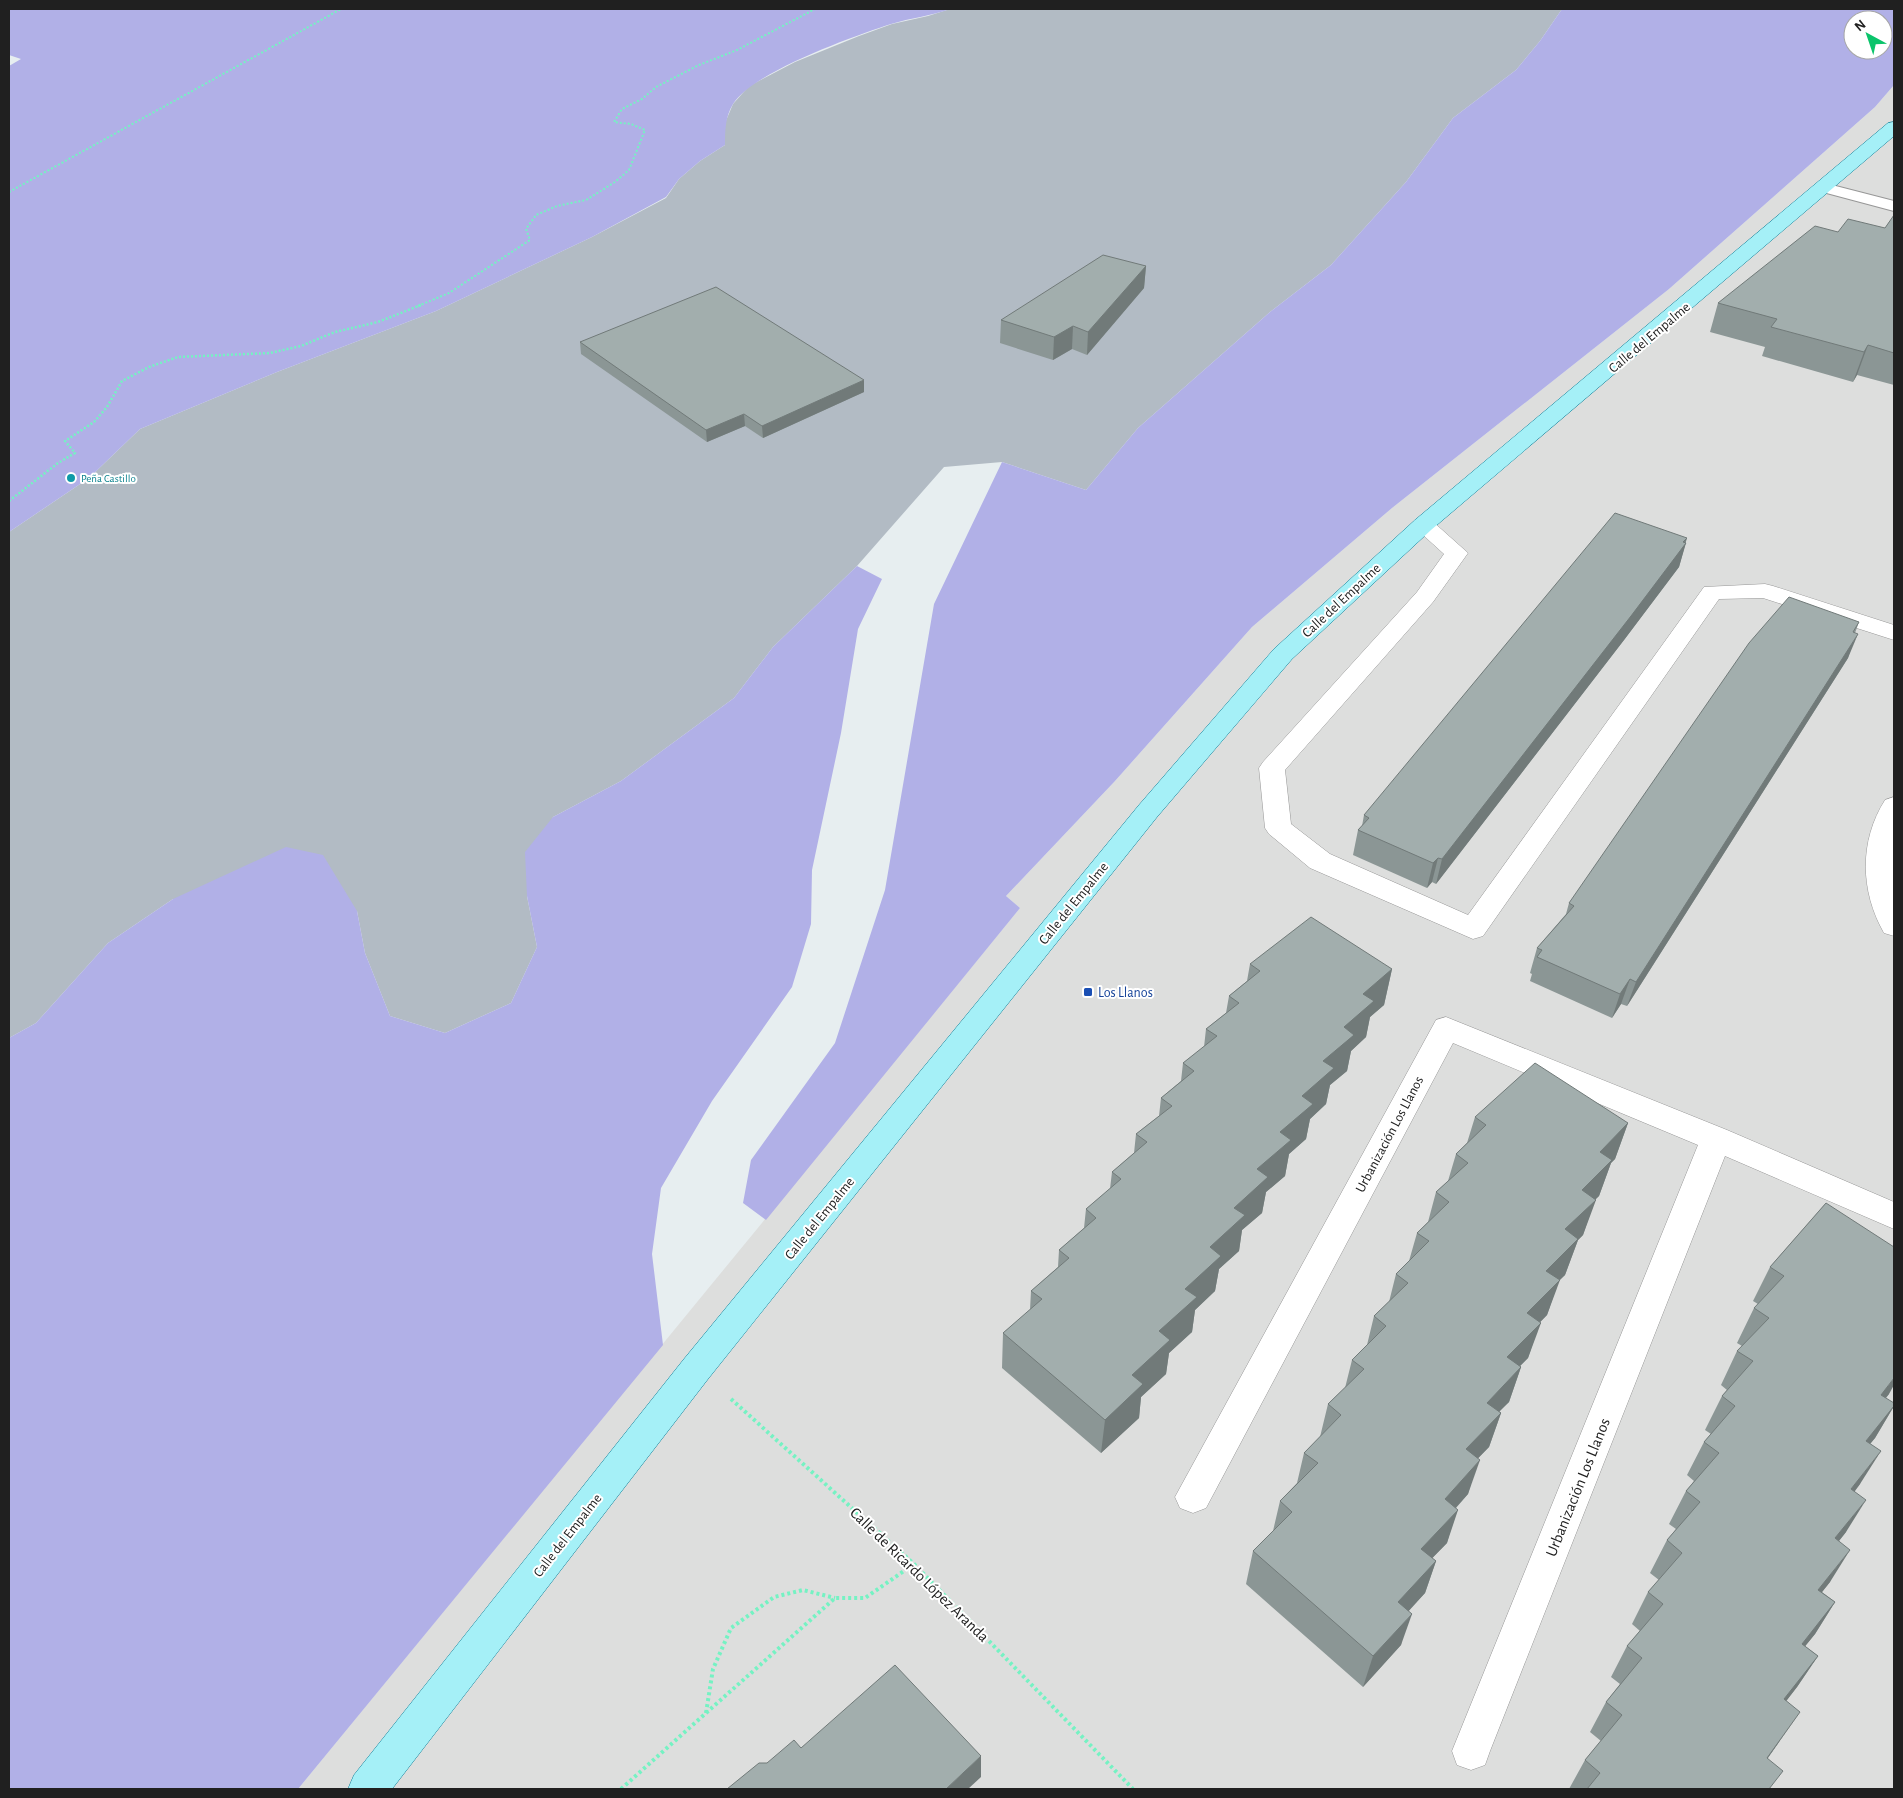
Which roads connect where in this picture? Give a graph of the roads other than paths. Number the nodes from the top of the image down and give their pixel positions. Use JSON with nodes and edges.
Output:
{"nodes":[{"id":1,"x":1894,"y":127,"type":"edge"},
{"id":2,"x":1824,"y":188,"type":"junction"},
{"id":3,"x":1894,"y":206,"type":"edge"},
{"id":4,"x":1423,"y":525,"type":"junction"},
{"id":5,"x":1894,"y":633,"type":"edge"},
{"id":6,"x":1894,"y":806,"type":"edge"},
{"id":7,"x":1894,"y":926,"type":"edge"},
{"id":8,"x":1716,"y":1138,"type":"junction"},
{"id":9,"x":1894,"y":1216,"type":"edge"},
{"id":10,"x":1193,"y":1497,"type":"dead end"},
{"id":11,"x":1471,"y":1752,"type":"dead end"},
{"id":12,"x":368,"y":1789,"type":"edge"}],
"edges":[{"from":1,"to":2,"type":"main road","name":"Calle del Empalme"},
{"from":2,"to":3,"type":"lane"},
{"from":2,"to":4,"type":"main road","name":"Calle del Empalme"},
{"from":4,"to":5,"type":"street"},
{"from":4,"to":12,"type":"main road","name":"Calle del Empalme"},
{"from":6,"to":7,"type":"street"},
{"from":8,"to":9,"type":"street","name":"Urbanización Los Llanos"},
{"from":8,"to":10,"type":"street","name":"Urbanización Los Llanos"},
{"from":8,"to":11,"type":"street","name":"Urbanización Los Llanos"}]}
